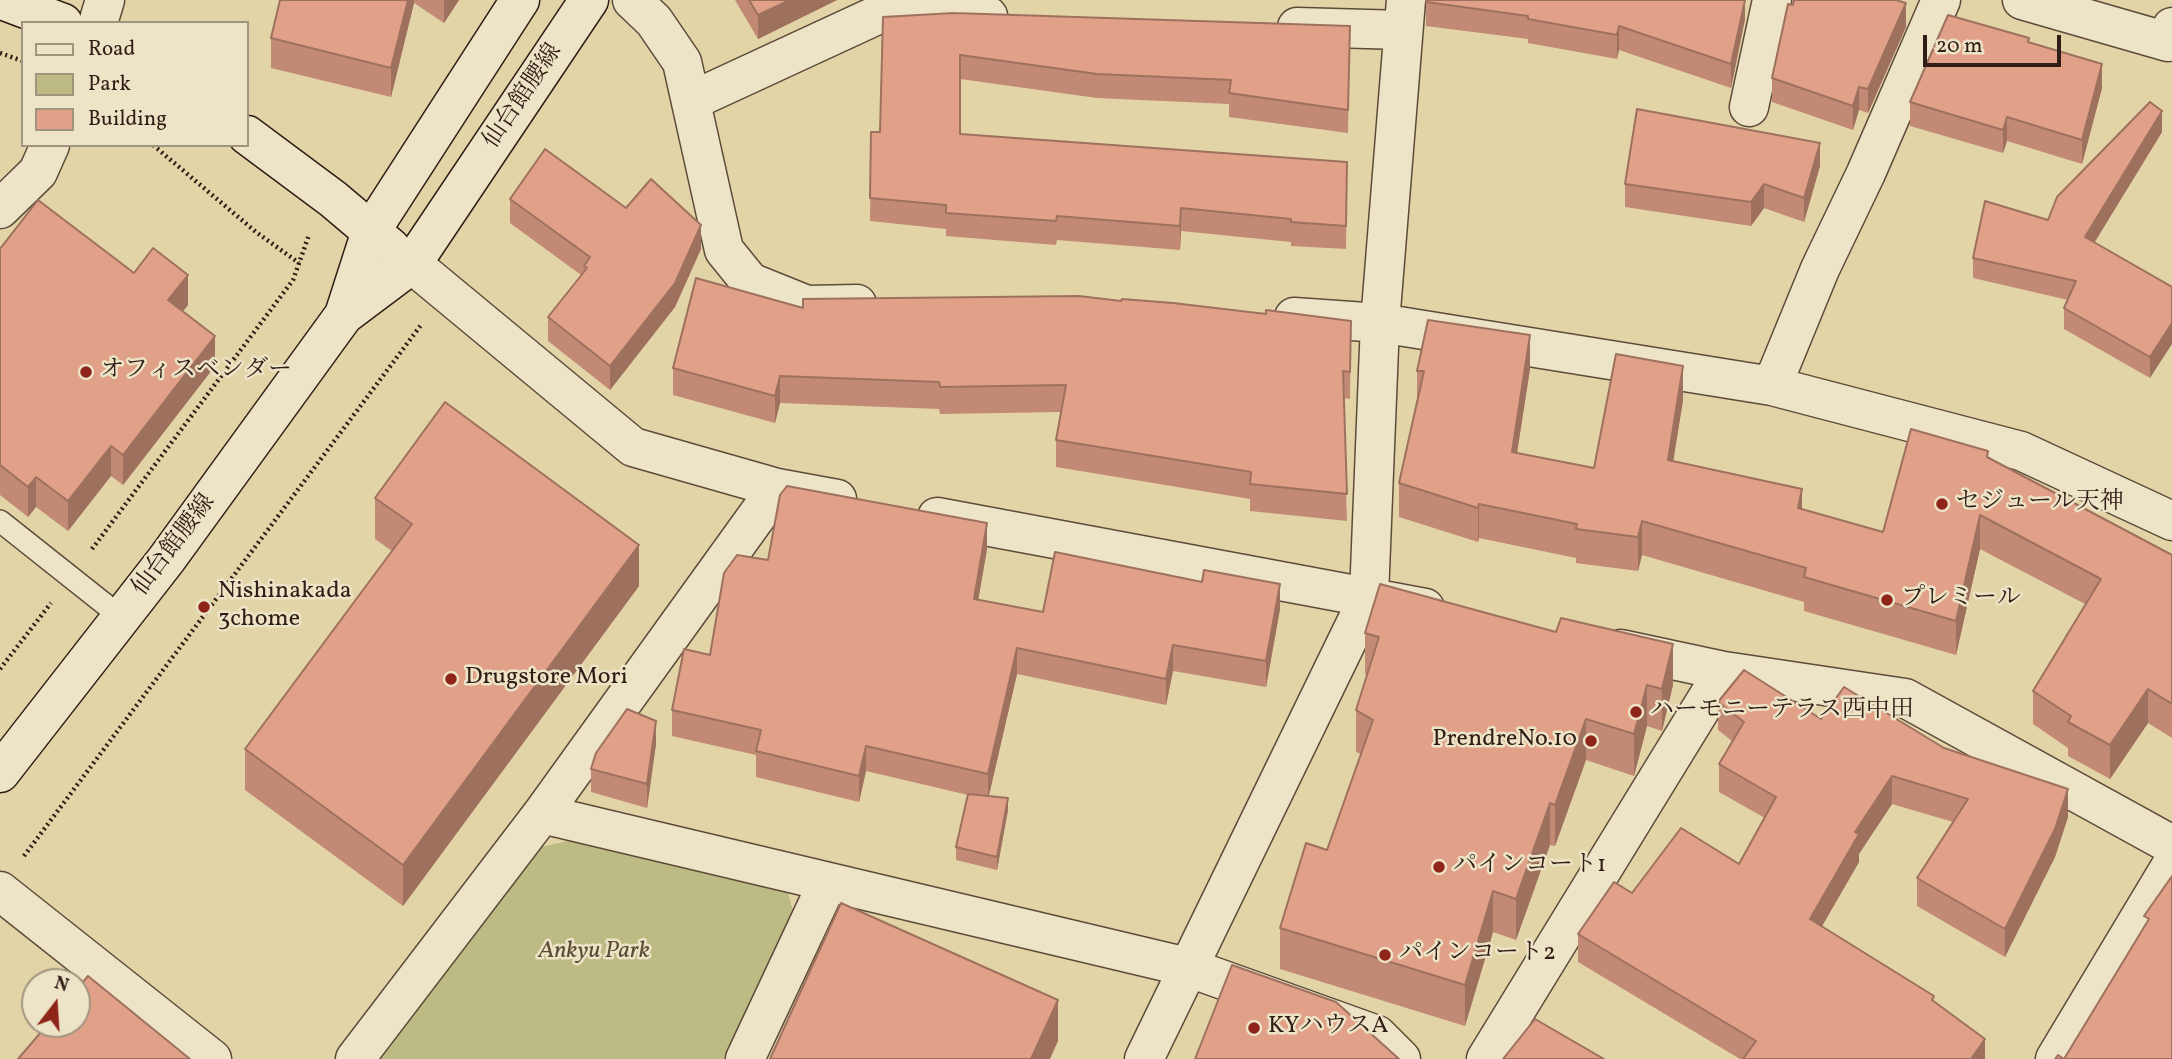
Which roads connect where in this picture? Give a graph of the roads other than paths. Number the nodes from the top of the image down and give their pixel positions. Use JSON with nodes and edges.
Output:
{"nodes":[{"id":1,"x":2,"y":0,"type":"edge"},
{"id":2,"x":105,"y":0,"type":"edge"},
{"id":3,"x":520,"y":0,"type":"edge"},
{"id":4,"x":589,"y":0,"type":"edge"},
{"id":5,"x":632,"y":0,"type":"edge"},
{"id":6,"x":1772,"y":0,"type":"edge"},
{"id":7,"x":1941,"y":0,"type":"edge"},
{"id":8,"x":2022,"y":0,"type":"edge"},
{"id":9,"x":951,"y":8,"type":"edge"},
{"id":10,"x":1404,"y":15,"type":"edge"},
{"id":11,"x":1022,"y":18,"type":"edge"},
{"id":12,"x":58,"y":21,"type":"edge"},
{"id":13,"x":99,"y":21,"type":"edge"},
{"id":14,"x":1267,"y":26,"type":"edge"},
{"id":15,"x":2172,"y":27,"type":"edge"},
{"id":16,"x":691,"y":101,"type":"junction"},
{"id":17,"x":1749,"y":107,"type":"dead end"},
{"id":18,"x":248,"y":136,"type":"edge"},
{"id":19,"x":49,"y":147,"type":"edge"},
{"id":20,"x":0,"y":209,"type":"edge"},
{"id":21,"x":371,"y":232,"type":"junction"},
{"id":22,"x":412,"y":264,"type":"junction"},
{"id":23,"x":889,"y":303,"type":"edge"},
{"id":24,"x":1257,"y":314,"type":"edge"},
{"id":25,"x":344,"y":315,"type":"junction"},
{"id":26,"x":1380,"y":323,"type":"junction"},
{"id":27,"x":1772,"y":386,"type":"junction"},
{"id":28,"x":777,"y":488,"type":"junction"},
{"id":29,"x":0,"y":521,"type":"edge"},
{"id":30,"x":2172,"y":521,"type":"edge"},
{"id":31,"x":1369,"y":596,"type":"junction"},
{"id":32,"x":1464,"y":616,"type":"edge"},
{"id":33,"x":121,"y":617,"type":"junction"},
{"id":34,"x":1587,"y":642,"type":"edge"},
{"id":35,"x":1724,"y":671,"type":"junction"},
{"id":36,"x":0,"y":774,"type":"edge"},
{"id":37,"x":542,"y":814,"type":"junction"},
{"id":38,"x":2172,"y":845,"type":"edge"},
{"id":39,"x":2172,"y":864,"type":"edge"},
{"id":40,"x":8,"y":878,"type":"edge"},
{"id":41,"x":828,"y":882,"type":"junction"},
{"id":42,"x":1187,"y":967,"type":"junction"},
{"id":43,"x":212,"y":1059,"type":"edge"},
{"id":44,"x":355,"y":1059,"type":"edge"},
{"id":45,"x":745,"y":1059,"type":"edge"},
{"id":46,"x":1144,"y":1059,"type":"edge"},
{"id":47,"x":1401,"y":1059,"type":"edge"},
{"id":48,"x":1486,"y":1059,"type":"edge"},
{"id":49,"x":2055,"y":1059,"type":"edge"}],
"edges":[{"from":1,"to":12,"type":"street"},
{"from":2,"to":13,"type":"street"},
{"from":3,"to":21,"type":"street","name":"仙台館腰線"},
{"from":4,"to":22,"type":"street","name":"仙台館腰線"},
{"from":5,"to":16,"type":"street"},
{"from":6,"to":17,"type":"street"},
{"from":7,"to":27,"type":"street"},
{"from":8,"to":15,"type":"street"},
{"from":9,"to":11,"type":"street"},
{"from":9,"to":16,"type":"street"},
{"from":10,"to":14,"type":"street"},
{"from":10,"to":26,"type":"street"},
{"from":16,"to":23,"type":"street"},
{"from":18,"to":21,"type":"street"},
{"from":19,"to":20,"type":"street"},
{"from":21,"to":22,"type":"street"},
{"from":21,"to":25,"type":"street","name":"仙台館腰線"},
{"from":22,"to":25,"type":"street","name":"仙台館腰線"},
{"from":22,"to":28,"type":"street"},
{"from":24,"to":26,"type":"street"},
{"from":25,"to":33,"type":"street","name":"仙台館腰線"},
{"from":26,"to":27,"type":"street"},
{"from":26,"to":31,"type":"street"},
{"from":27,"to":30,"type":"street"},
{"from":28,"to":31,"type":"street"},
{"from":28,"to":37,"type":"street"},
{"from":29,"to":33,"type":"lane"},
{"from":31,"to":32,"type":"street"},
{"from":31,"to":42,"type":"street"},
{"from":33,"to":36,"type":"street","name":"仙台館腰線"},
{"from":34,"to":35,"type":"street"},
{"from":35,"to":38,"type":"street"},
{"from":35,"to":48,"type":"street"},
{"from":37,"to":41,"type":"street"},
{"from":37,"to":44,"type":"street"},
{"from":39,"to":49,"type":"street"},
{"from":40,"to":43,"type":"street"},
{"from":41,"to":42,"type":"street"},
{"from":41,"to":45,"type":"street"},
{"from":42,"to":46,"type":"street"},
{"from":42,"to":47,"type":"street"}]}
